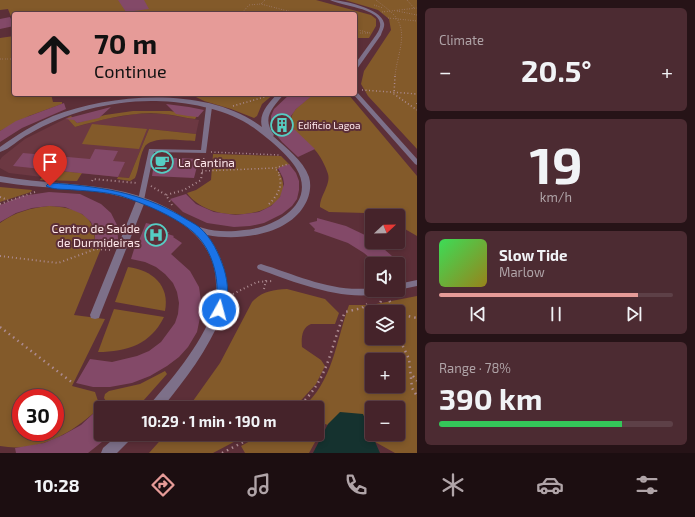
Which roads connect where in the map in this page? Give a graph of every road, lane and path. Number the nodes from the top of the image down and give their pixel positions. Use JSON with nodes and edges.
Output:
{"nodes":[{"id":1,"x":265,"y":0,"type":"edge"},
{"id":2,"x":332,"y":0,"type":"edge"},
{"id":3,"x":376,"y":0,"type":"edge"},
{"id":4,"x":407,"y":0,"type":"edge"},
{"id":5,"x":261,"y":4,"type":"junction"},
{"id":6,"x":417,"y":8,"type":"edge"},
{"id":7,"x":414,"y":9,"type":"junction"},
{"id":8,"x":376,"y":10,"type":"dead end"},
{"id":9,"x":389,"y":11,"type":"junction"},
{"id":10,"x":396,"y":11,"type":"junction"},
{"id":11,"x":243,"y":12,"type":"edge"},
{"id":12,"x":291,"y":12,"type":"edge"},
{"id":13,"x":383,"y":14,"type":"dead end"},
{"id":14,"x":417,"y":15,"type":"edge"},
{"id":15,"x":386,"y":18,"type":"dead end"},
{"id":16,"x":397,"y":18,"type":"junction"},
{"id":17,"x":417,"y":21,"type":"edge"},
{"id":18,"x":357,"y":30,"type":"edge"},
{"id":19,"x":357,"y":33,"type":"edge"},
{"id":20,"x":0,"y":59,"type":"edge"},
{"id":21,"x":12,"y":59,"type":"dead end"},
{"id":22,"x":357,"y":65,"type":"edge"},
{"id":23,"x":358,"y":72,"type":"dead end"},
{"id":24,"x":357,"y":77,"type":"edge"},
{"id":25,"x":364,"y":90,"type":"dead end"},
{"id":26,"x":393,"y":91,"type":"junction"},
{"id":27,"x":357,"y":92,"type":"edge"},
{"id":28,"x":417,"y":94,"type":"edge"},
{"id":29,"x":176,"y":96,"type":"edge"},
{"id":30,"x":271,"y":96,"type":"dead end"},
{"id":31,"x":279,"y":96,"type":"edge"},
{"id":32,"x":171,"y":100,"type":"junction"},
{"id":33,"x":229,"y":106,"type":"dead end"},
{"id":34,"x":209,"y":107,"type":"junction"},
{"id":35,"x":417,"y":110,"type":"edge"},
{"id":36,"x":274,"y":142,"type":"junction"},
{"id":37,"x":0,"y":150,"type":"edge"},
{"id":38,"x":204,"y":152,"type":"junction"},
{"id":39,"x":282,"y":156,"type":"dead end"},
{"id":40,"x":417,"y":163,"type":"edge"},
{"id":41,"x":286,"y":164,"type":"dead end"},
{"id":42,"x":274,"y":168,"type":"junction"},
{"id":43,"x":202,"y":171,"type":"junction"},
{"id":44,"x":0,"y":179,"type":"edge"},
{"id":45,"x":90,"y":184,"type":"dead end"},
{"id":46,"x":145,"y":184,"type":"junction"},
{"id":47,"x":38,"y":191,"type":"dead end"},
{"id":48,"x":166,"y":195,"type":"junction"},
{"id":49,"x":0,"y":197,"type":"edge"},
{"id":50,"x":9,"y":200,"type":"junction"},
{"id":51,"x":141,"y":200,"type":"junction"},
{"id":52,"x":0,"y":204,"type":"edge"},
{"id":53,"x":269,"y":204,"type":"dead end"},
{"id":54,"x":175,"y":209,"type":"dead end"},
{"id":55,"x":196,"y":229,"type":"junction"},
{"id":56,"x":117,"y":250,"type":"dead end"},
{"id":57,"x":0,"y":256,"type":"edge"},
{"id":58,"x":261,"y":267,"type":"dead end"},
{"id":59,"x":417,"y":283,"type":"edge"},
{"id":60,"x":405,"y":286,"type":"edge"},
{"id":61,"x":365,"y":292,"type":"edge"},
{"id":62,"x":381,"y":301,"type":"dead end"},
{"id":63,"x":367,"y":304,"type":"dead end"},
{"id":64,"x":379,"y":305,"type":"edge"},
{"id":65,"x":95,"y":315,"type":"dead end"},
{"id":66,"x":405,"y":315,"type":"edge"},
{"id":67,"x":417,"y":318,"type":"edge"},
{"id":68,"x":0,"y":328,"type":"edge"},
{"id":69,"x":402,"y":345,"type":"edge"},
{"id":70,"x":412,"y":375,"type":"junction"},
{"id":71,"x":417,"y":381,"type":"edge"},
{"id":72,"x":74,"y":384,"type":"dead end"},
{"id":73,"x":417,"y":396,"type":"edge"},
{"id":74,"x":160,"y":401,"type":"edge"},
{"id":75,"x":305,"y":401,"type":"edge"},
{"id":76,"x":121,"y":441,"type":"edge"},
{"id":77,"x":245,"y":441,"type":"edge"},
{"id":78,"x":108,"y":453,"type":"edge"},
{"id":79,"x":222,"y":453,"type":"edge"}],
"edges":[{"from":1,"to":5,"type":"path"},
{"from":2,"to":22,"type":"street"},
{"from":3,"to":9,"type":"path"},
{"from":4,"to":7,"type":"path"},
{"from":5,"to":11,"type":"path"},
{"from":5,"to":12,"type":"path"},
{"from":6,"to":7,"type":"path"},
{"from":7,"to":10,"type":"path"},
{"from":8,"to":9,"type":"path"},
{"from":9,"to":10,"type":"path"},
{"from":9,"to":13,"type":"path"},
{"from":9,"to":16,"type":"path"},
{"from":10,"to":14,"type":"path"},
{"from":15,"to":16,"type":"path"},
{"from":16,"to":17,"type":"path"},
{"from":16,"to":26,"type":"path"},
{"from":18,"to":19,"type":"path"},
{"from":20,"to":21,"type":"path"},
{"from":23,"to":24,"type":"path"},
{"from":25,"to":26,"type":"path"},
{"from":26,"to":28,"type":"path"},
{"from":26,"to":35,"type":"path"},
{"from":27,"to":40,"type":"street"},
{"from":29,"to":32,"type":"street"},
{"from":30,"to":33,"type":"path"},
{"from":31,"to":36,"type":"street"},
{"from":32,"to":34,"type":"street"},
{"from":32,"to":37,"type":"street"},
{"from":34,"to":36,"type":"street"},
{"from":34,"to":38,"type":"street"},
{"from":36,"to":55,"type":"street"},
{"from":38,"to":39,"type":"path"},
{"from":38,"to":43,"type":"path"},
{"from":38,"to":46,"type":"street"},
{"from":41,"to":42,"type":"path"},
{"from":42,"to":43,"type":"path"},
{"from":42,"to":53,"type":"path"},
{"from":43,"to":48,"type":"path"},
{"from":44,"to":51,"type":"street"},
{"from":45,"to":46,"type":"path"},
{"from":46,"to":48,"type":"path"},
{"from":46,"to":51,"type":"street"},
{"from":47,"to":50,"type":"path"},
{"from":48,"to":54,"type":"path"},
{"from":49,"to":50,"type":"path"},
{"from":50,"to":52,"type":"path"},
{"from":51,"to":55,"type":"street"},
{"from":51,"to":65,"type":"street"},
{"from":55,"to":74,"type":"street"},
{"from":56,"to":57,"type":"path"},
{"from":58,"to":61,"type":"street"},
{"from":59,"to":60,"type":"street"},
{"from":62,"to":64,"type":"path"},
{"from":63,"to":75,"type":"path"},
{"from":66,"to":67,"type":"path"},
{"from":68,"to":72,"type":"path"},
{"from":69,"to":70,"type":"path"},
{"from":70,"to":71,"type":"path"},
{"from":70,"to":73,"type":"path"},
{"from":76,"to":78,"type":"street"},
{"from":77,"to":79,"type":"path"}]}
